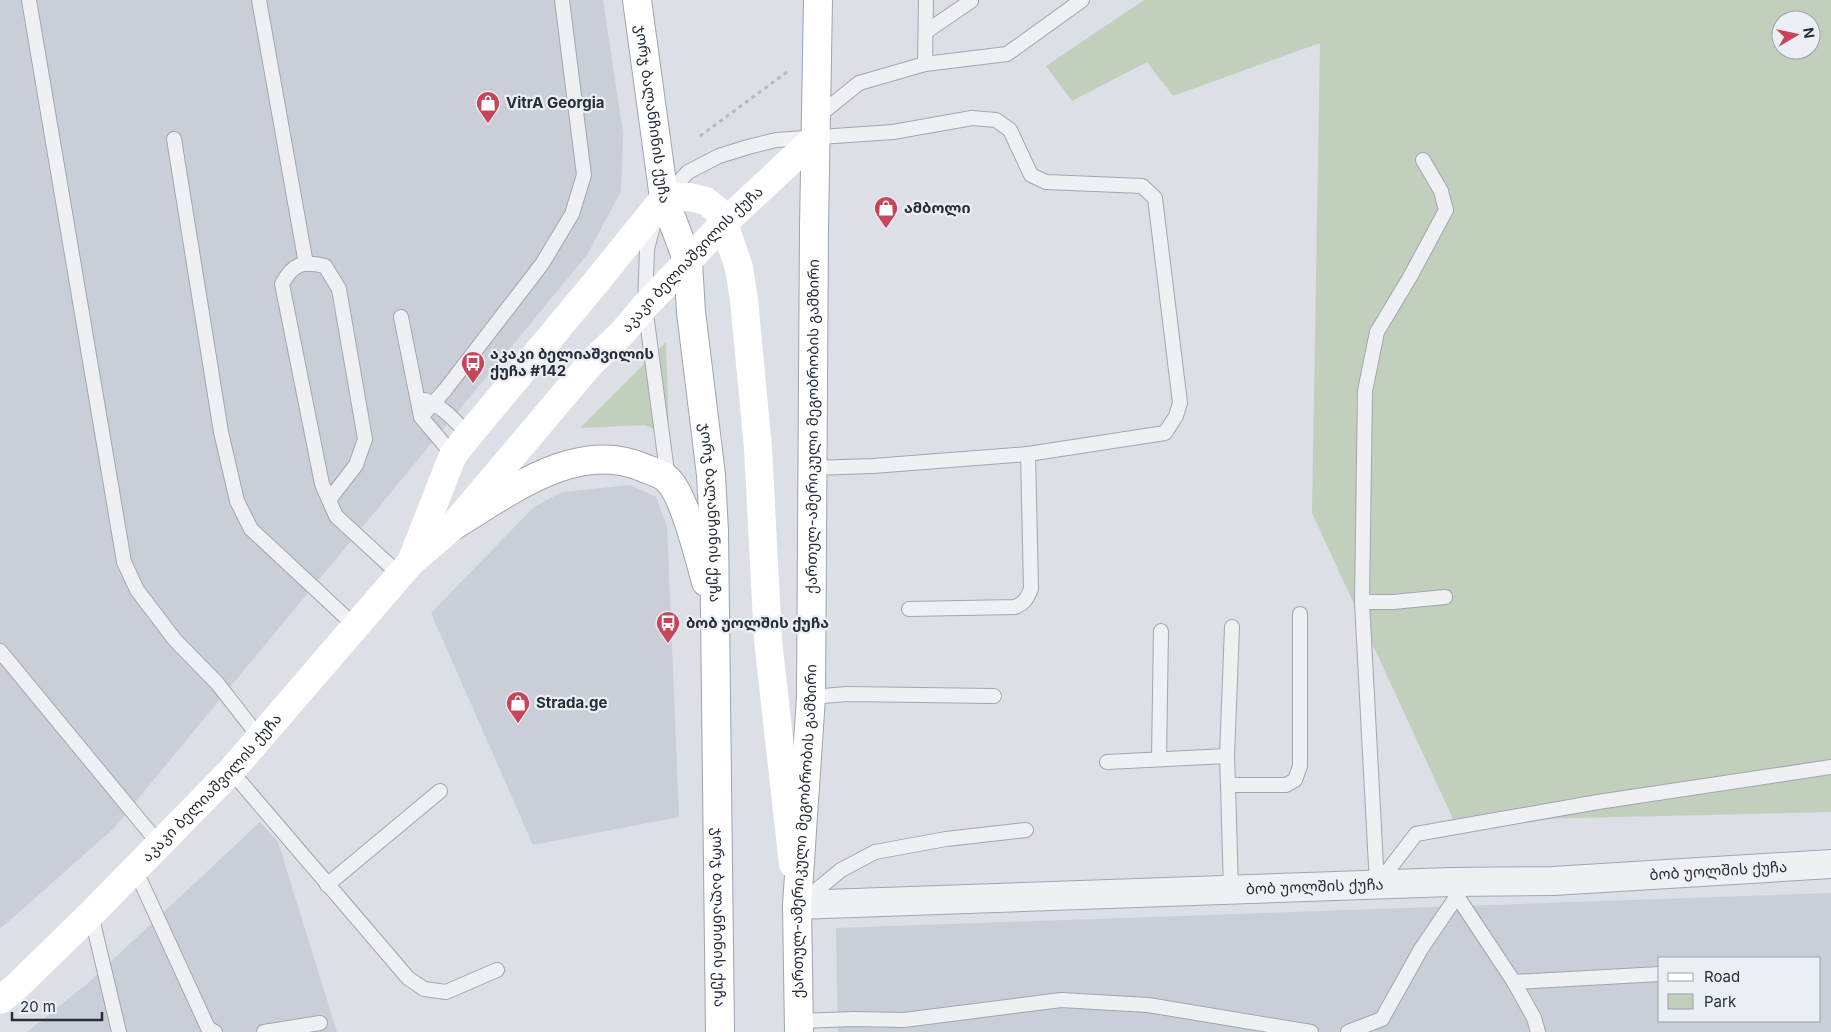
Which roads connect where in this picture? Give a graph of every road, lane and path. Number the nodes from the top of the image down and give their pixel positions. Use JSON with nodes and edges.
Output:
{"nodes":[{"id":1,"x":29,"y":0,"type":"edge"},
{"id":2,"x":259,"y":0,"type":"edge"},
{"id":3,"x":562,"y":0,"type":"edge"},
{"id":4,"x":637,"y":0,"type":"edge"},
{"id":5,"x":818,"y":0,"type":"edge"},
{"id":6,"x":926,"y":0,"type":"edge"},
{"id":7,"x":1082,"y":0,"type":"edge"},
{"id":8,"x":971,"y":1,"type":"edge"},
{"id":9,"x":927,"y":31,"type":"junction"},
{"id":10,"x":925,"y":64,"type":"junction"},
{"id":11,"x":788,"y":72,"type":"dead end"},
{"id":12,"x":816,"y":128,"type":"junction"},
{"id":13,"x":700,"y":136,"type":"dead end"},
{"id":14,"x":174,"y":139,"type":"dead end"},
{"id":15,"x":1423,"y":160,"type":"dead end"},
{"id":16,"x":664,"y":198,"type":"junction"},
{"id":17,"x":724,"y":223,"type":"junction"},
{"id":18,"x":688,"y":262,"type":"junction"},
{"id":19,"x":306,"y":264,"type":"junction"},
{"id":20,"x":645,"y":306,"type":"junction"},
{"id":21,"x":401,"y":317,"type":"dead end"},
{"id":22,"x":416,"y":397,"type":"junction"},
{"id":23,"x":434,"y":403,"type":"junction"},
{"id":24,"x":421,"y":417,"type":"junction"},
{"id":25,"x":461,"y":445,"type":"junction"},
{"id":26,"x":1028,"y":454,"type":"junction"},
{"id":27,"x":812,"y":468,"type":"junction"},
{"id":28,"x":668,"y":479,"type":"junction"},
{"id":29,"x":329,"y":500,"type":"junction"},
{"id":30,"x":452,"y":526,"type":"junction"},
{"id":31,"x":405,"y":568,"type":"junction"},
{"id":32,"x":1445,"y":596,"type":"dead end"},
{"id":33,"x":1362,"y":602,"type":"junction"},
{"id":34,"x":909,"y":609,"type":"dead end"},
{"id":35,"x":715,"y":612,"type":"junction"},
{"id":36,"x":1300,"y":614,"type":"dead end"},
{"id":37,"x":356,"y":626,"type":"junction"},
{"id":38,"x":1232,"y":627,"type":"dead end"},
{"id":39,"x":1161,"y":631,"type":"dead end"},
{"id":40,"x":0,"y":652,"type":"edge"},
{"id":41,"x":994,"y":696,"type":"dead end"},
{"id":42,"x":811,"y":697,"type":"junction"},
{"id":43,"x":260,"y":738,"type":"junction"},
{"id":44,"x":1227,"y":756,"type":"junction"},
{"id":45,"x":1159,"y":759,"type":"junction"},
{"id":46,"x":1107,"y":762,"type":"dead end"},
{"id":47,"x":1831,"y":767,"type":"edge"},
{"id":48,"x":231,"y":771,"type":"junction"},
{"id":49,"x":1228,"y":785,"type":"junction"},
{"id":50,"x":440,"y":791,"type":"dead end"},
{"id":51,"x":1026,"y":830,"type":"dead end"},
{"id":52,"x":160,"y":845,"type":"junction"},
{"id":53,"x":1831,"y":864,"type":"edge"},
{"id":54,"x":135,"y":869,"type":"junction"},
{"id":55,"x":327,"y":885,"type":"junction"},
{"id":56,"x":1377,"y":885,"type":"junction"},
{"id":57,"x":1454,"y":889,"type":"junction"},
{"id":58,"x":1231,"y":891,"type":"junction"},
{"id":59,"x":797,"y":906,"type":"junction"},
{"id":60,"x":91,"y":914,"type":"junction"},
{"id":61,"x":497,"y":970,"type":"dead end"},
{"id":62,"x":1658,"y":974,"type":"edge"},
{"id":63,"x":1514,"y":982,"type":"junction"},
{"id":64,"x":0,"y":1000,"type":"edge"},
{"id":65,"x":320,"y":1023,"type":"dead end"},
{"id":66,"x":799,"y":1026,"type":"edge"},
{"id":67,"x":119,"y":1032,"type":"edge"},
{"id":68,"x":215,"y":1032,"type":"edge"},
{"id":69,"x":264,"y":1032,"type":"edge"},
{"id":70,"x":720,"y":1032,"type":"edge"},
{"id":71,"x":1311,"y":1032,"type":"edge"},
{"id":72,"x":1348,"y":1032,"type":"edge"},
{"id":73,"x":1538,"y":1032,"type":"edge"}],
"edges":[{"from":1,"to":43,"type":"lane"},
{"from":2,"to":19,"type":"lane"},
{"from":3,"to":23,"type":"lane"},
{"from":4,"to":16,"type":"main road","name":"ჯორჯ ბალანჩინის ქუჩა"},
{"from":5,"to":12,"type":"main road","name":"ქართულ-ამერიკული მეგობრობის გამზირი"},
{"from":6,"to":9,"type":"lane"},
{"from":7,"to":10,"type":"lane"},
{"from":8,"to":9,"type":"lane"},
{"from":9,"to":10,"type":"lane"},
{"from":10,"to":12,"type":"lane"},
{"from":11,"to":13,"type":"path"},
{"from":12,"to":16,"type":"lane"},
{"from":12,"to":17,"type":"main road","name":"აკაკი ბელიაშვილის ქუჩა"},
{"from":12,"to":26,"type":"lane"},
{"from":12,"to":27,"type":"main road","name":"ქართულ-ამერიკული მეგობრობის გამზირი"},
{"from":14,"to":37,"type":"lane"},
{"from":15,"to":33,"type":"lane"},
{"from":16,"to":17,"type":"main road"},
{"from":16,"to":18,"type":"main road","name":"ჯორჯ ბალანჩინის ქუჩა"},
{"from":16,"to":20,"type":"lane"},
{"from":16,"to":25,"type":"main road","name":"აკაკი ბელიაშვილის ქუჩა"},
{"from":17,"to":18,"type":"main road","name":"აკაკი ბელიაშვილის ქუჩა"},
{"from":17,"to":59,"type":"main road"},
{"from":18,"to":20,"type":"main road","name":"აკაკი ბელიაშვილის ქუჩა"},
{"from":18,"to":35,"type":"main road","name":"ჯორჯ ბალანჩინის ქუჩა"},
{"from":19,"to":29,"type":"lane"},
{"from":19,"to":29,"type":"lane"},
{"from":20,"to":28,"type":"lane"},
{"from":20,"to":30,"type":"main road","name":"აკაკი ბელიაშვილის ქუჩა"},
{"from":21,"to":22,"type":"lane"},
{"from":22,"to":23,"type":"lane"},
{"from":22,"to":24,"type":"lane"},
{"from":23,"to":24,"type":"lane"},
{"from":23,"to":25,"type":"lane"},
{"from":24,"to":25,"type":"lane"},
{"from":25,"to":31,"type":"main road","name":"აკაკი ბელიაშვილის ქუჩა"},
{"from":26,"to":27,"type":"lane"},
{"from":26,"to":34,"type":"lane"},
{"from":27,"to":42,"type":"main road","name":"ქართულ-ამერიკული მეგობრობის გამზირი"},
{"from":28,"to":30,"type":"main road"},
{"from":28,"to":35,"type":"main road"},
{"from":29,"to":31,"type":"lane"},
{"from":30,"to":31,"type":"main road","name":"აკაკი ბელიაშვილის ქუჩა"},
{"from":31,"to":37,"type":"main road","name":"აკაკი ბელიაშვილის ქუჩა"},
{"from":32,"to":33,"type":"lane"},
{"from":33,"to":56,"type":"lane"},
{"from":35,"to":70,"type":"main road","name":"ჯორჯ ბალანჩინის ქუჩა"},
{"from":36,"to":49,"type":"lane"},
{"from":37,"to":43,"type":"main road","name":"აკაკი ბელიაშვილის ქუჩა"},
{"from":38,"to":44,"type":"lane"},
{"from":39,"to":45,"type":"lane"},
{"from":40,"to":52,"type":"lane"},
{"from":41,"to":42,"type":"lane"},
{"from":42,"to":59,"type":"main road","name":"ქართულ-ამერიკული მეგობრობის გამზირი"},
{"from":43,"to":48,"type":"main road","name":"აკაკი ბელიაშვილის ქუჩა"},
{"from":44,"to":45,"type":"lane"},
{"from":44,"to":49,"type":"lane"},
{"from":45,"to":46,"type":"lane"},
{"from":47,"to":56,"type":"lane"},
{"from":48,"to":52,"type":"main road","name":"აკაკი ბელიაშვილის ქუჩა"},
{"from":48,"to":55,"type":"lane"},
{"from":49,"to":58,"type":"lane"},
{"from":50,"to":55,"type":"lane"},
{"from":51,"to":59,"type":"lane"},
{"from":52,"to":54,"type":"main road","name":"აკაკი ბელიაშვილის ქუჩა"},
{"from":53,"to":57,"type":"street","name":"ბობ უოლშის ქუჩა"},
{"from":54,"to":60,"type":"main road","name":"აკაკი ბელიაშვილის ქუჩა"},
{"from":54,"to":68,"type":"lane"},
{"from":55,"to":61,"type":"lane"},
{"from":56,"to":57,"type":"street","name":"ბობ უოლშის ქუჩა"},
{"from":56,"to":58,"type":"street","name":"ბობ უოლშის ქუჩა"},
{"from":57,"to":63,"type":"lane"},
{"from":57,"to":72,"type":"lane"},
{"from":58,"to":59,"type":"street","name":"ბობ უოლშის ქუჩა"},
{"from":59,"to":66,"type":"main road","name":"ქართულ-ამერიკული მეგობრობის გამზირი"},
{"from":60,"to":64,"type":"main road","name":"აკაკი ბელიაშვილის ქუჩა"},
{"from":60,"to":67,"type":"lane"},
{"from":62,"to":63,"type":"lane"},
{"from":63,"to":73,"type":"lane"},
{"from":65,"to":69,"type":"lane"},
{"from":66,"to":71,"type":"lane"}]}
